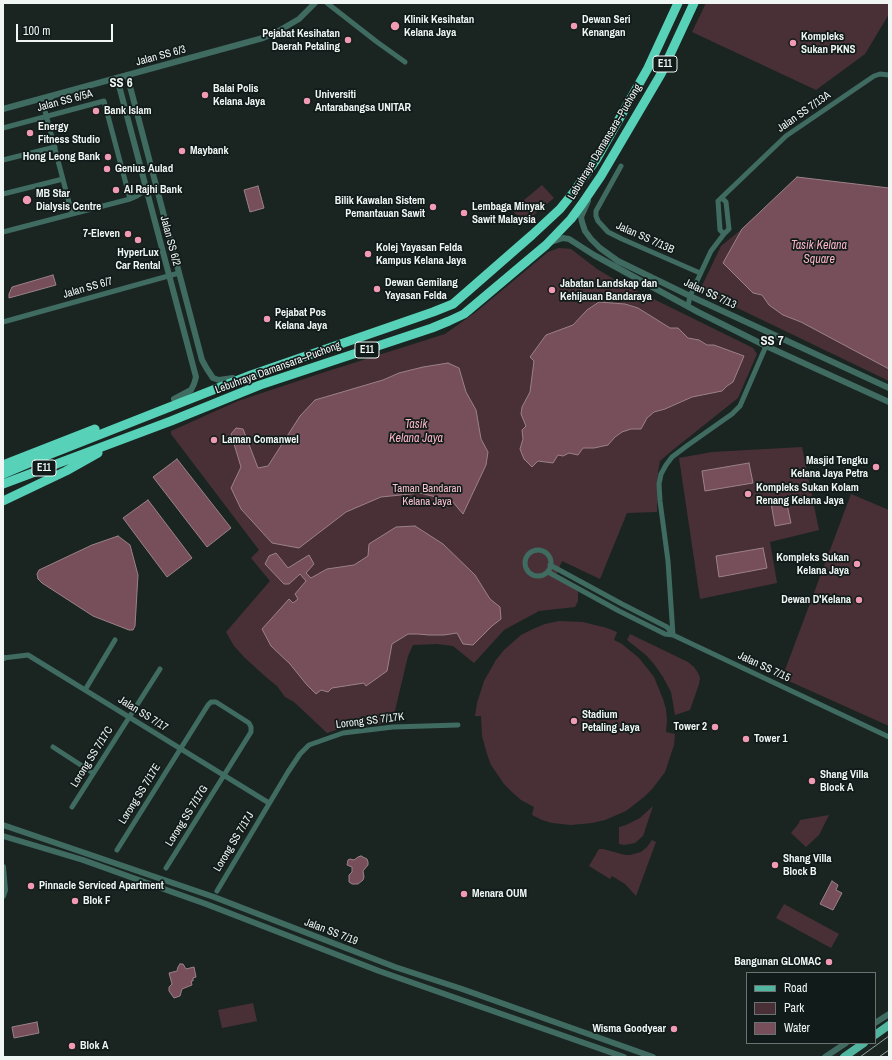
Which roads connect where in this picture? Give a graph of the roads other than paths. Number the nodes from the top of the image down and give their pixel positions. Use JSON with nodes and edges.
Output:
{"nodes":[{"id":1,"x":315,"y":3,"type":"edge"},
{"id":2,"x":327,"y":3,"type":"edge"},
{"id":3,"x":678,"y":3,"type":"edge"},
{"id":4,"x":694,"y":3,"type":"edge"},
{"id":5,"x":405,"y":62,"type":"dead end"},
{"id":6,"x":127,"y":75,"type":"junction"},
{"id":7,"x":889,"y":76,"type":"edge"},
{"id":8,"x":117,"y":78,"type":"junction"},
{"id":9,"x":53,"y":96,"type":"junction"},
{"id":10,"x":3,"y":109,"type":"edge"},
{"id":11,"x":47,"y":116,"type":"junction"},
{"id":12,"x":3,"y":128,"type":"edge"},
{"id":13,"x":54,"y":147,"type":"junction"},
{"id":14,"x":3,"y":160,"type":"edge"},
{"id":15,"x":621,"y":166,"type":"dead end"},
{"id":16,"x":601,"y":176,"type":"junction"},
{"id":17,"x":63,"y":179,"type":"junction"},
{"id":18,"x":146,"y":190,"type":"junction"},
{"id":19,"x":3,"y":194,"type":"edge"},
{"id":20,"x":722,"y":198,"type":"junction"},
{"id":21,"x":130,"y":199,"type":"junction"},
{"id":22,"x":72,"y":214,"type":"junction"},
{"id":23,"x":3,"y":232,"type":"edge"},
{"id":24,"x":724,"y":234,"type":"junction"},
{"id":25,"x":546,"y":245,"type":"junction"},
{"id":26,"x":179,"y":273,"type":"junction"},
{"id":27,"x":700,"y":273,"type":"junction"},
{"id":28,"x":169,"y":275,"type":"junction"},
{"id":29,"x":690,"y":296,"type":"junction"},
{"id":30,"x":688,"y":306,"type":"junction"},
{"id":31,"x":3,"y":322,"type":"edge"},
{"id":32,"x":766,"y":346,"type":"junction"},
{"id":33,"x":251,"y":375,"type":"junction"},
{"id":34,"x":233,"y":378,"type":"junction"},
{"id":35,"x":889,"y":388,"type":"edge"},
{"id":36,"x":174,"y":399,"type":"junction"},
{"id":37,"x":889,"y":402,"type":"edge"},
{"id":38,"x":130,"y":436,"type":"junction"},
{"id":39,"x":86,"y":453,"type":"junction"},
{"id":40,"x":3,"y":465,"type":"edge"},
{"id":41,"x":3,"y":474,"type":"edge"},
{"id":42,"x":3,"y":484,"type":"edge"},
{"id":43,"x":3,"y":490,"type":"edge"},
{"id":44,"x":3,"y":501,"type":"edge"},
{"id":45,"x":550,"y":565,"type":"junction"},
{"id":46,"x":548,"y":572,"type":"junction"},
{"id":47,"x":622,"y":604,"type":"junction"},
{"id":48,"x":618,"y":611,"type":"junction"},
{"id":49,"x":673,"y":635,"type":"junction"},
{"id":50,"x":115,"y":640,"type":"dead end"},
{"id":51,"x":3,"y":658,"type":"edge"},
{"id":52,"x":160,"y":669,"type":"dead end"},
{"id":53,"x":85,"y":690,"type":"junction"},
{"id":54,"x":208,"y":705,"type":"joint"},
{"id":55,"x":129,"y":717,"type":"junction"},
{"id":56,"x":458,"y":725,"type":"dead end"},
{"id":57,"x":889,"y":736,"type":"edge"},
{"id":58,"x":53,"y":747,"type":"dead end"},
{"id":59,"x":180,"y":748,"type":"junction"},
{"id":60,"x":93,"y":773,"type":"junction"},
{"id":61,"x":224,"y":776,"type":"junction"},
{"id":62,"x":269,"y":803,"type":"junction"},
{"id":63,"x":72,"y":807,"type":"dead end"},
{"id":64,"x":3,"y":825,"type":"edge"},
{"id":65,"x":3,"y":836,"type":"edge"},
{"id":66,"x":117,"y":850,"type":"dead end"},
{"id":67,"x":3,"y":867,"type":"edge"},
{"id":68,"x":166,"y":868,"type":"dead end"},
{"id":69,"x":217,"y":891,"type":"dead end"},
{"id":70,"x":3,"y":896,"type":"edge"},
{"id":71,"x":889,"y":1014,"type":"edge"},
{"id":72,"x":876,"y":1022,"type":"edge"},
{"id":73,"x":889,"y":1025,"type":"edge"},
{"id":74,"x":876,"y":1034,"type":"edge"},
{"id":75,"x":844,"y":1044,"type":"edge"},
{"id":76,"x":863,"y":1044,"type":"edge"},
{"id":77,"x":624,"y":1057,"type":"edge"},
{"id":78,"x":653,"y":1057,"type":"edge"},
{"id":79,"x":825,"y":1057,"type":"edge"},
{"id":80,"x":844,"y":1057,"type":"edge"}],
"edges":[{"from":1,"to":6,"type":"street","name":"Jalan SS 6/3"},
{"from":2,"to":5,"type":"street"},
{"from":3,"to":33,"type":"highway","name":"Lebuhraya Damansara–Puchong","number":"E11"},
{"from":4,"to":16,"type":"highway","name":"Lebuhraya Damansara–Puchong","number":"E11"},
{"from":6,"to":8,"type":"street","name":"Jalan SS 6/3"},
{"from":6,"to":26,"type":"street","name":"Jalan SS 6/2"},
{"from":7,"to":20,"type":"street","name":"Jalan SS 7/13A"},
{"from":8,"to":9,"type":"street","name":"Jalan SS 6/3"},
{"from":8,"to":18,"type":"street","name":"Jalan SS 6/2"},
{"from":9,"to":10,"type":"street","name":"Jalan SS 6/3"},
{"from":9,"to":11,"type":"street"},
{"from":11,"to":12,"type":"street","name":"Jalan SS 6/5A"},
{"from":11,"to":13,"type":"street"},
{"from":11,"to":21,"type":"street","name":"Jalan SS 6/5A"},
{"from":13,"to":14,"type":"street"},
{"from":13,"to":17,"type":"street"},
{"from":15,"to":27,"type":"street","name":"Jalan SS 7/13B"},
{"from":16,"to":25,"type":"highway","name":"Lebuhraya Damansara–Puchong","number":"E11"},
{"from":16,"to":29,"type":"street","name":"Jalan SS 7/13"},
{"from":17,"to":19,"type":"street"},
{"from":17,"to":22,"type":"street"},
{"from":18,"to":21,"type":"street"},
{"from":18,"to":28,"type":"street","name":"Jalan SS 6/2"},
{"from":20,"to":24,"type":"street"},
{"from":20,"to":24,"type":"street"},
{"from":21,"to":22,"type":"street"},
{"from":22,"to":23,"type":"street"},
{"from":24,"to":27,"type":"street"},
{"from":25,"to":30,"type":"street","name":"Jalan SS 7/13"},
{"from":25,"to":38,"type":"highway","name":"Lebuhraya Damansara–Puchong","number":"E11"},
{"from":26,"to":28,"type":"street","name":"Jalan SS 6/7"},
{"from":26,"to":34,"type":"street","name":"Jalan SS 6/2"},
{"from":27,"to":29,"type":"street"},
{"from":28,"to":31,"type":"street","name":"Jalan SS 6/7"},
{"from":28,"to":36,"type":"street","name":"Jalan SS 6/2"},
{"from":29,"to":30,"type":"street"},
{"from":29,"to":35,"type":"street","name":"Jalan SS 7/13"},
{"from":30,"to":32,"type":"street","name":"Jalan SS 7/13"},
{"from":32,"to":37,"type":"street","name":"Jalan SS 7/13"},
{"from":32,"to":49,"type":"street"},
{"from":33,"to":34,"type":"highway"},
{"from":33,"to":41,"type":"highway","name":"Lebuhraya Damansara–Puchong","number":"E11"},
{"from":34,"to":36,"type":"highway"},
{"from":36,"to":40,"type":"highway"},
{"from":38,"to":39,"type":"highway","name":"Lebuhraya Damansara–Puchong","number":"E11"},
{"from":38,"to":44,"type":"highway"},
{"from":39,"to":42,"type":"highway","name":"Lebuhraya Damansara–Puchong","number":"E11"},
{"from":39,"to":43,"type":"highway"},
{"from":45,"to":46,"type":"street"},
{"from":45,"to":46,"type":"street"},
{"from":45,"to":47,"type":"street"},
{"from":46,"to":48,"type":"street","name":"Jalan SS 7/15"},
{"from":47,"to":48,"type":"street"},
{"from":47,"to":49,"type":"street"},
{"from":48,"to":49,"type":"street","name":"Jalan SS 7/15"},
{"from":49,"to":57,"type":"street","name":"Jalan SS 7/15"},
{"from":50,"to":53,"type":"street"},
{"from":51,"to":53,"type":"street","name":"Jalan SS 7/17"},
{"from":52,"to":55,"type":"street","name":"Lorong SS 7/17C"},
{"from":53,"to":55,"type":"street","name":"Jalan SS 7/17"},
{"from":54,"to":59,"type":"street","name":"Lorong SS 7/17E"},
{"from":54,"to":61,"type":"street","name":"Lorong SS 7/17G"},
{"from":55,"to":59,"type":"street","name":"Jalan SS 7/17"},
{"from":55,"to":60,"type":"street","name":"Lorong SS 7/17C"},
{"from":56,"to":62,"type":"street","name":"Lorong SS 7/17K"},
{"from":58,"to":60,"type":"street"},
{"from":59,"to":61,"type":"street","name":"Jalan SS 7/17"},
{"from":59,"to":66,"type":"street","name":"Lorong SS 7/17E"},
{"from":60,"to":63,"type":"street","name":"Lorong SS 7/17C"},
{"from":61,"to":62,"type":"street","name":"Jalan SS 7/17"},
{"from":61,"to":68,"type":"street","name":"Lorong SS 7/17G"},
{"from":62,"to":69,"type":"street","name":"Lorong SS 7/17J"},
{"from":64,"to":78,"type":"street","name":"Jalan SS 7/19"},
{"from":65,"to":77,"type":"street","name":"Jalan SS 7/19"},
{"from":67,"to":70,"type":"street"},
{"from":71,"to":72,"type":"street"},
{"from":73,"to":74,"type":"main road"},
{"from":75,"to":79,"type":"street"},
{"from":76,"to":80,"type":"main road"}]}
